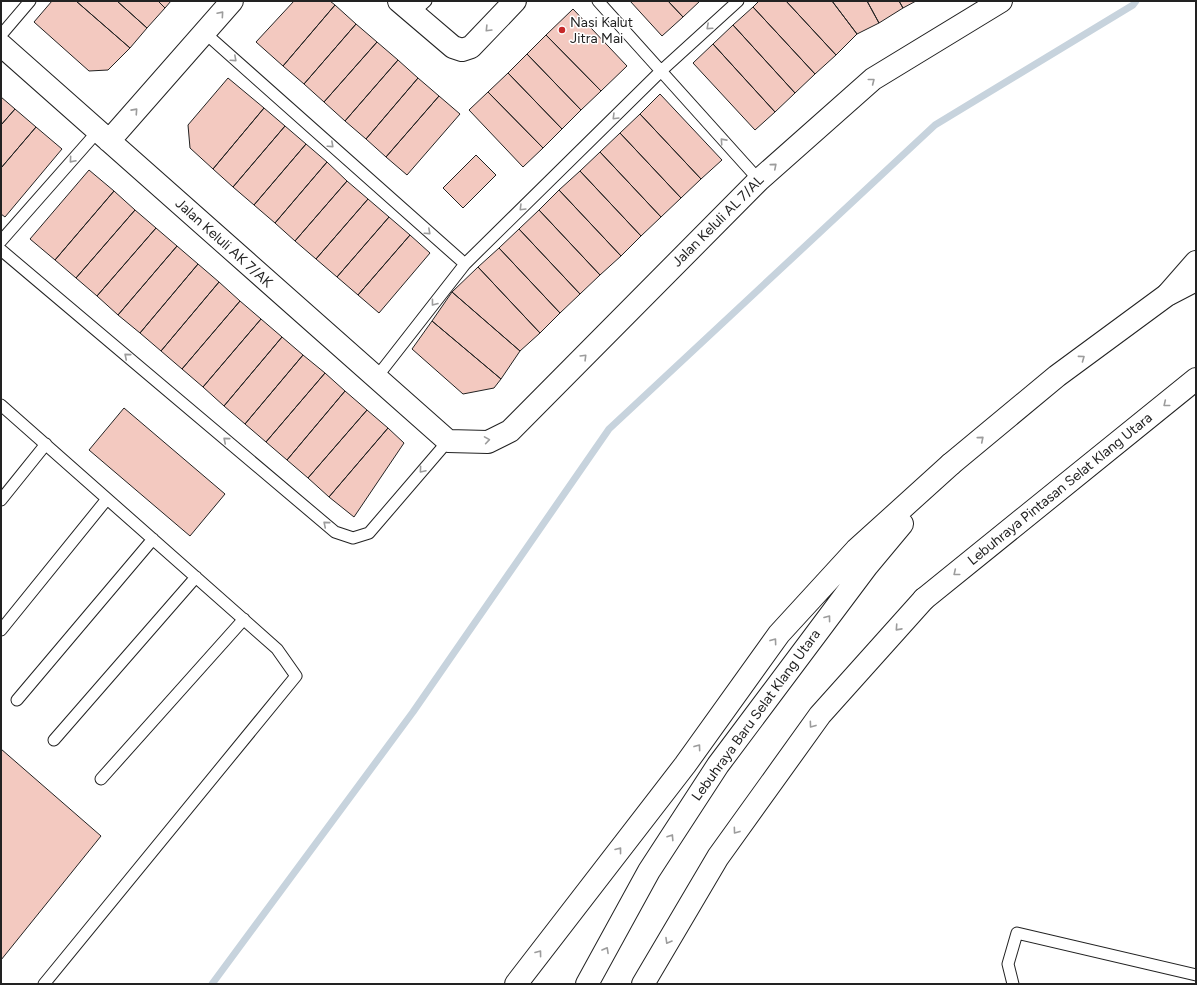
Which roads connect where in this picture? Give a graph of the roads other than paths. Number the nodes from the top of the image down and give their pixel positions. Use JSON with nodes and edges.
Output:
{"nodes":[{"id":1,"x":30,"y":1,"type":"edge"},
{"id":2,"x":232,"y":1,"type":"edge"},
{"id":3,"x":515,"y":1,"type":"edge"},
{"id":4,"x":598,"y":1,"type":"edge"},
{"id":5,"x":738,"y":1,"type":"edge"},
{"id":6,"x":1001,"y":1,"type":"edge"},
{"id":7,"x":412,"y":5,"type":"edge"},
{"id":8,"x":205,"y":33,"type":"junction"},
{"id":9,"x":1,"y":35,"type":"edge"},
{"id":10,"x":1,"y":45,"type":"edge"},
{"id":11,"x":661,"y":71,"type":"junction"},
{"id":12,"x":104,"y":136,"type":"junction"},
{"id":13,"x":758,"y":180,"type":"junction"},
{"id":14,"x":1,"y":241,"type":"edge"},
{"id":15,"x":1,"y":250,"type":"edge"},
{"id":16,"x":1196,"y":262,"type":"edge"},
{"id":17,"x":465,"y":264,"type":"junction"},
{"id":18,"x":1196,"y":280,"type":"edge"},
{"id":19,"x":1167,"y":295,"type":"junction"},
{"id":20,"x":376,"y":378,"type":"junction"},
{"id":21,"x":1196,"y":379,"type":"edge"},
{"id":22,"x":1,"y":405,"type":"edge"},
{"id":23,"x":448,"y":441,"type":"junction"},
{"id":24,"x":46,"y":444,"type":"junction"},
{"id":25,"x":951,"y":464,"type":"junction"},
{"id":26,"x":108,"y":499,"type":"junction"},
{"id":27,"x":1,"y":500,"type":"edge"},
{"id":28,"x":153,"y":539,"type":"junction"},
{"id":29,"x":196,"y":577,"type":"junction"},
{"id":30,"x":244,"y":619,"type":"junction"},
{"id":31,"x":1,"y":630,"type":"edge"},
{"id":32,"x":17,"y":700,"type":"dead end"},
{"id":33,"x":54,"y":740,"type":"dead end"},
{"id":34,"x":101,"y":779,"type":"dead end"},
{"id":35,"x":1196,"y":975,"type":"edge"},
{"id":36,"x":1196,"y":980,"type":"edge"},
{"id":37,"x":44,"y":984,"type":"edge"},
{"id":38,"x":516,"y":984,"type":"edge"},
{"id":39,"x":587,"y":984,"type":"edge"},
{"id":40,"x":643,"y":984,"type":"edge"},
{"id":41,"x":1013,"y":984,"type":"edge"},
{"id":42,"x":1195,"y":984,"type":"edge"}],
"edges":[{"from":1,"to":9,"type":"lane"},
{"from":8,"to":2,"type":"main road","one_way":true},
{"from":3,"to":7,"type":"main road","one_way":true},
{"from":4,"to":11,"type":"lane"},
{"from":5,"to":11,"type":"lane","one_way":true},
{"from":13,"to":6,"type":"main road","name":"Jalan Keluli AL 7/AL","one_way":true},
{"from":12,"to":8,"type":"main road","one_way":true},
{"from":8,"to":17,"type":"lane","one_way":true},
{"from":10,"to":12,"type":"main road","name":"Jalan Keluli AK 7/AK"},
{"from":13,"to":11,"type":"lane","one_way":true},
{"from":11,"to":17,"type":"lane","one_way":true},
{"from":12,"to":14,"type":"lane","one_way":true},
{"from":12,"to":20,"type":"main road","name":"Jalan Keluli AK 7/AK"},
{"from":23,"to":13,"type":"main road","name":"Jalan Keluli AL 7/AL","one_way":true},
{"from":23,"to":15,"type":"lane","one_way":true},
{"from":16,"to":19,"type":"main road"},
{"from":17,"to":20,"type":"lane","one_way":true},
{"from":18,"to":19,"type":"main road"},
{"from":25,"to":19,"type":"main road","one_way":true},
{"from":20,"to":23,"type":"main road","name":"Jalan Keluli AK 7/AK"},
{"from":21,"to":40,"type":"main road","name":"Lebuhraya Pintasan Selat Klang Utara","one_way":true},
{"from":22,"to":24,"type":"lane"},
{"from":24,"to":26,"type":"lane"},
{"from":24,"to":27,"type":"lane"},
{"from":38,"to":25,"type":"main road","one_way":true},
{"from":39,"to":25,"type":"main road","name":"Lebuhraya Baru Selat Klang Utara","one_way":true},
{"from":26,"to":28,"type":"lane"},
{"from":26,"to":31,"type":"lane"},
{"from":28,"to":29,"type":"lane"},
{"from":28,"to":32,"type":"lane"},
{"from":29,"to":30,"type":"lane"},
{"from":29,"to":33,"type":"lane"},
{"from":30,"to":34,"type":"lane"},
{"from":30,"to":37,"type":"lane"},
{"from":35,"to":41,"type":"lane"},
{"from":36,"to":42,"type":"lane"}]}
